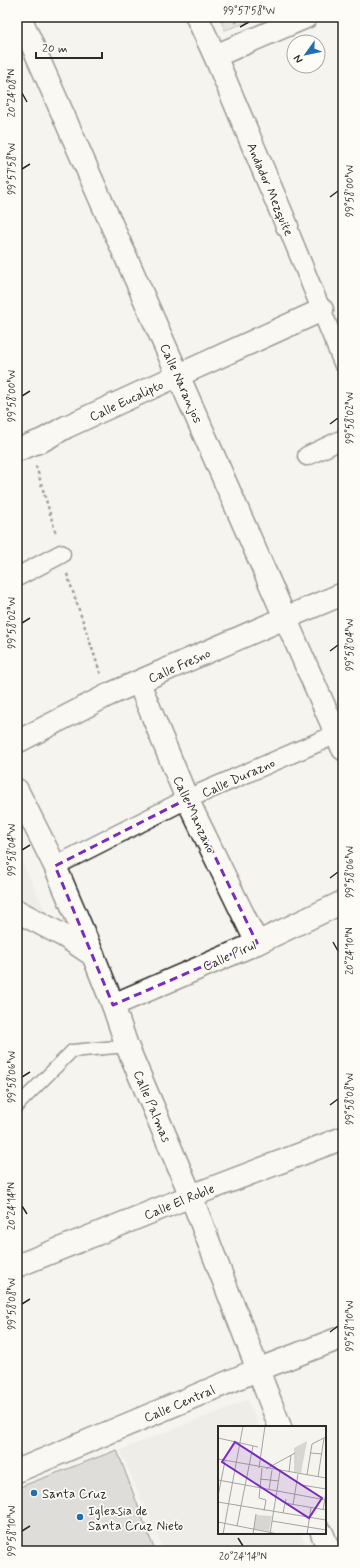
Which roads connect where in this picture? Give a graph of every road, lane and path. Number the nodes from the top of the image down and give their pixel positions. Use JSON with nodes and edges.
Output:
{"nodes":[{"id":1,"x":20,"y":17,"type":"edge"},
{"id":2,"x":197,"y":17,"type":"edge"},
{"id":3,"x":306,"y":17,"type":"edge"},
{"id":4,"x":215,"y":56,"type":"junction"},
{"id":5,"x":286,"y":226,"type":"joint"},
{"id":6,"x":322,"y":310,"type":"junction"},
{"id":7,"x":343,"y":363,"type":"edge"},
{"id":8,"x":178,"y":375,"type":"junction"},
{"id":9,"x":343,"y":439,"type":"edge"},
{"id":10,"x":17,"y":450,"type":"edge"},
{"id":11,"x":307,"y":456,"type":"dead end"},
{"id":12,"x":61,"y":554,"type":"dead end"},
{"id":13,"x":17,"y":577,"type":"edge"},
{"id":14,"x":343,"y":594,"type":"edge"},
{"id":15,"x":285,"y":618,"type":"junction"},
{"id":16,"x":139,"y":683,"type":"junction"},
{"id":17,"x":340,"y":741,"type":"edge"},
{"id":18,"x":17,"y":742,"type":"edge"},
{"id":19,"x":17,"y":790,"type":"edge"},
{"id":20,"x":187,"y":799,"type":"junction"},
{"id":21,"x":55,"y":866,"type":"junction"},
{"id":22,"x":343,"y":902,"type":"edge"},
{"id":23,"x":17,"y":911,"type":"edge"},
{"id":24,"x":257,"y":943,"type":"junction"},
{"id":25,"x":93,"y":955,"type":"junction"},
{"id":26,"x":113,"y":1005,"type":"junction"},
{"id":27,"x":127,"y":1046,"type":"junction"},
{"id":28,"x":17,"y":1106,"type":"edge"},
{"id":29,"x":343,"y":1138,"type":"edge"},
{"id":30,"x":191,"y":1196,"type":"junction"},
{"id":31,"x":17,"y":1266,"type":"edge"},
{"id":32,"x":343,"y":1337,"type":"edge"},
{"id":33,"x":258,"y":1370,"type":"junction"},
{"id":34,"x":280,"y":1426,"type":"edge"},
{"id":35,"x":17,"y":1471,"type":"edge"}],
"edges":[{"from":1,"to":8,"type":"street","name":"Calle Naranjos"},
{"from":2,"to":4,"type":"street","name":"Andador Mezquite"},
{"from":3,"to":4,"type":"street"},
{"from":4,"to":5,"type":"street","name":"Andador Mezquite"},
{"from":5,"to":6,"type":"street","name":"Andador Mezquite"},
{"from":6,"to":7,"type":"street","name":"Andador Mezquite"},
{"from":6,"to":8,"type":"street","name":"Calle Eucalipto"},
{"from":8,"to":10,"type":"street","name":"Calle Eucalipto"},
{"from":8,"to":15,"type":"street","name":"Calle Naranjos"},
{"from":9,"to":11,"type":"street"},
{"from":12,"to":13,"type":"street"},
{"from":14,"to":15,"type":"street","name":"Calle Fresno"},
{"from":15,"to":16,"type":"street","name":"Calle Fresno"},
{"from":15,"to":17,"type":"street","name":"Calle Naranjos"},
{"from":16,"to":18,"type":"street","name":"Calle Fresno"},
{"from":16,"to":20,"type":"street","name":"Calle Manzano"},
{"from":17,"to":20,"type":"street","name":"Calle Durazno"},
{"from":19,"to":21,"type":"street","name":"Calle Palmas"},
{"from":20,"to":21,"type":"street","name":"Calle Durazno"},
{"from":20,"to":24,"type":"street","name":"Calle Manzano"},
{"from":21,"to":25,"type":"street","name":"Calle Palmas"},
{"from":22,"to":24,"type":"street","name":"Calle Pirul"},
{"from":23,"to":25,"type":"street"},
{"from":24,"to":26,"type":"street","name":"Calle Pirul"},
{"from":25,"to":26,"type":"street","name":"Calle Palmas"},
{"from":26,"to":27,"type":"street","name":"Calle Palmas"},
{"from":27,"to":28,"type":"lane"},
{"from":27,"to":30,"type":"street","name":"Calle Palmas"},
{"from":29,"to":30,"type":"street","name":"Calle El Roble"},
{"from":30,"to":31,"type":"street","name":"Calle El Roble"},
{"from":30,"to":33,"type":"street","name":"Calle Palmas"},
{"from":32,"to":33,"type":"street","name":"Calle Central"},
{"from":33,"to":34,"type":"street","name":"Calle Palmas"},
{"from":33,"to":35,"type":"street","name":"Calle Central"}]}
